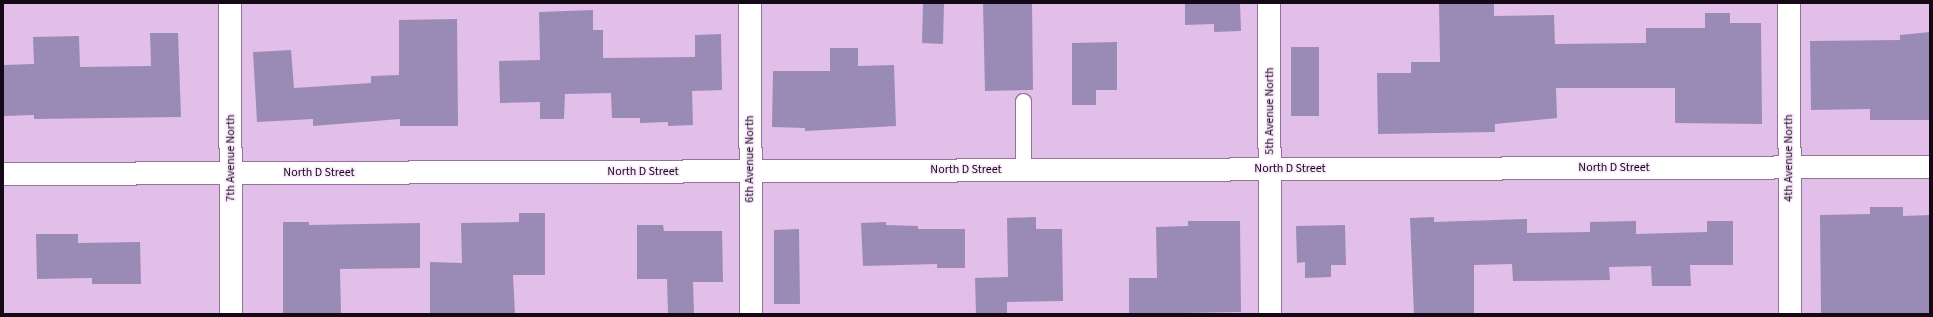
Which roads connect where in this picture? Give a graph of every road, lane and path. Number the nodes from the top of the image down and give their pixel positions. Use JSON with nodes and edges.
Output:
{"nodes":[{"id":1,"x":230,"y":3,"type":"edge"},
{"id":2,"x":750,"y":3,"type":"edge"},
{"id":3,"x":1269,"y":3,"type":"edge"},
{"id":4,"x":1789,"y":3,"type":"edge"},
{"id":5,"x":1023,"y":101,"type":"dead end"},
{"id":6,"x":1930,"y":167,"type":"edge"},
{"id":7,"x":1790,"y":168,"type":"junction"},
{"id":8,"x":1270,"y":169,"type":"junction"},
{"id":9,"x":1023,"y":170,"type":"junction"},
{"id":10,"x":750,"y":171,"type":"junction"},
{"id":11,"x":230,"y":173,"type":"junction"},
{"id":12,"x":3,"y":174,"type":"edge"},
{"id":13,"x":231,"y":314,"type":"edge"},
{"id":14,"x":751,"y":314,"type":"edge"},
{"id":15,"x":1270,"y":314,"type":"edge"},
{"id":16,"x":1790,"y":314,"type":"edge"}],
"edges":[{"from":1,"to":11,"type":"street","name":"7th Avenue North"},
{"from":2,"to":10,"type":"street","name":"6th Avenue North"},
{"from":3,"to":8,"type":"street","name":"5th Avenue North"},
{"from":4,"to":7,"type":"street","name":"4th Avenue North"},
{"from":5,"to":9,"type":"lane"},
{"from":6,"to":7,"type":"street","name":"North D Street"},
{"from":7,"to":8,"type":"street","name":"North D Street"},
{"from":7,"to":16,"type":"street","name":"4th Avenue North"},
{"from":8,"to":9,"type":"street","name":"North D Street"},
{"from":8,"to":15,"type":"street","name":"5th Avenue North"},
{"from":9,"to":10,"type":"street","name":"North D Street"},
{"from":10,"to":11,"type":"street","name":"North D Street"},
{"from":10,"to":14,"type":"street","name":"6th Avenue North"},
{"from":11,"to":12,"type":"street","name":"North D Street"},
{"from":11,"to":13,"type":"street","name":"7th Avenue North"}]}
